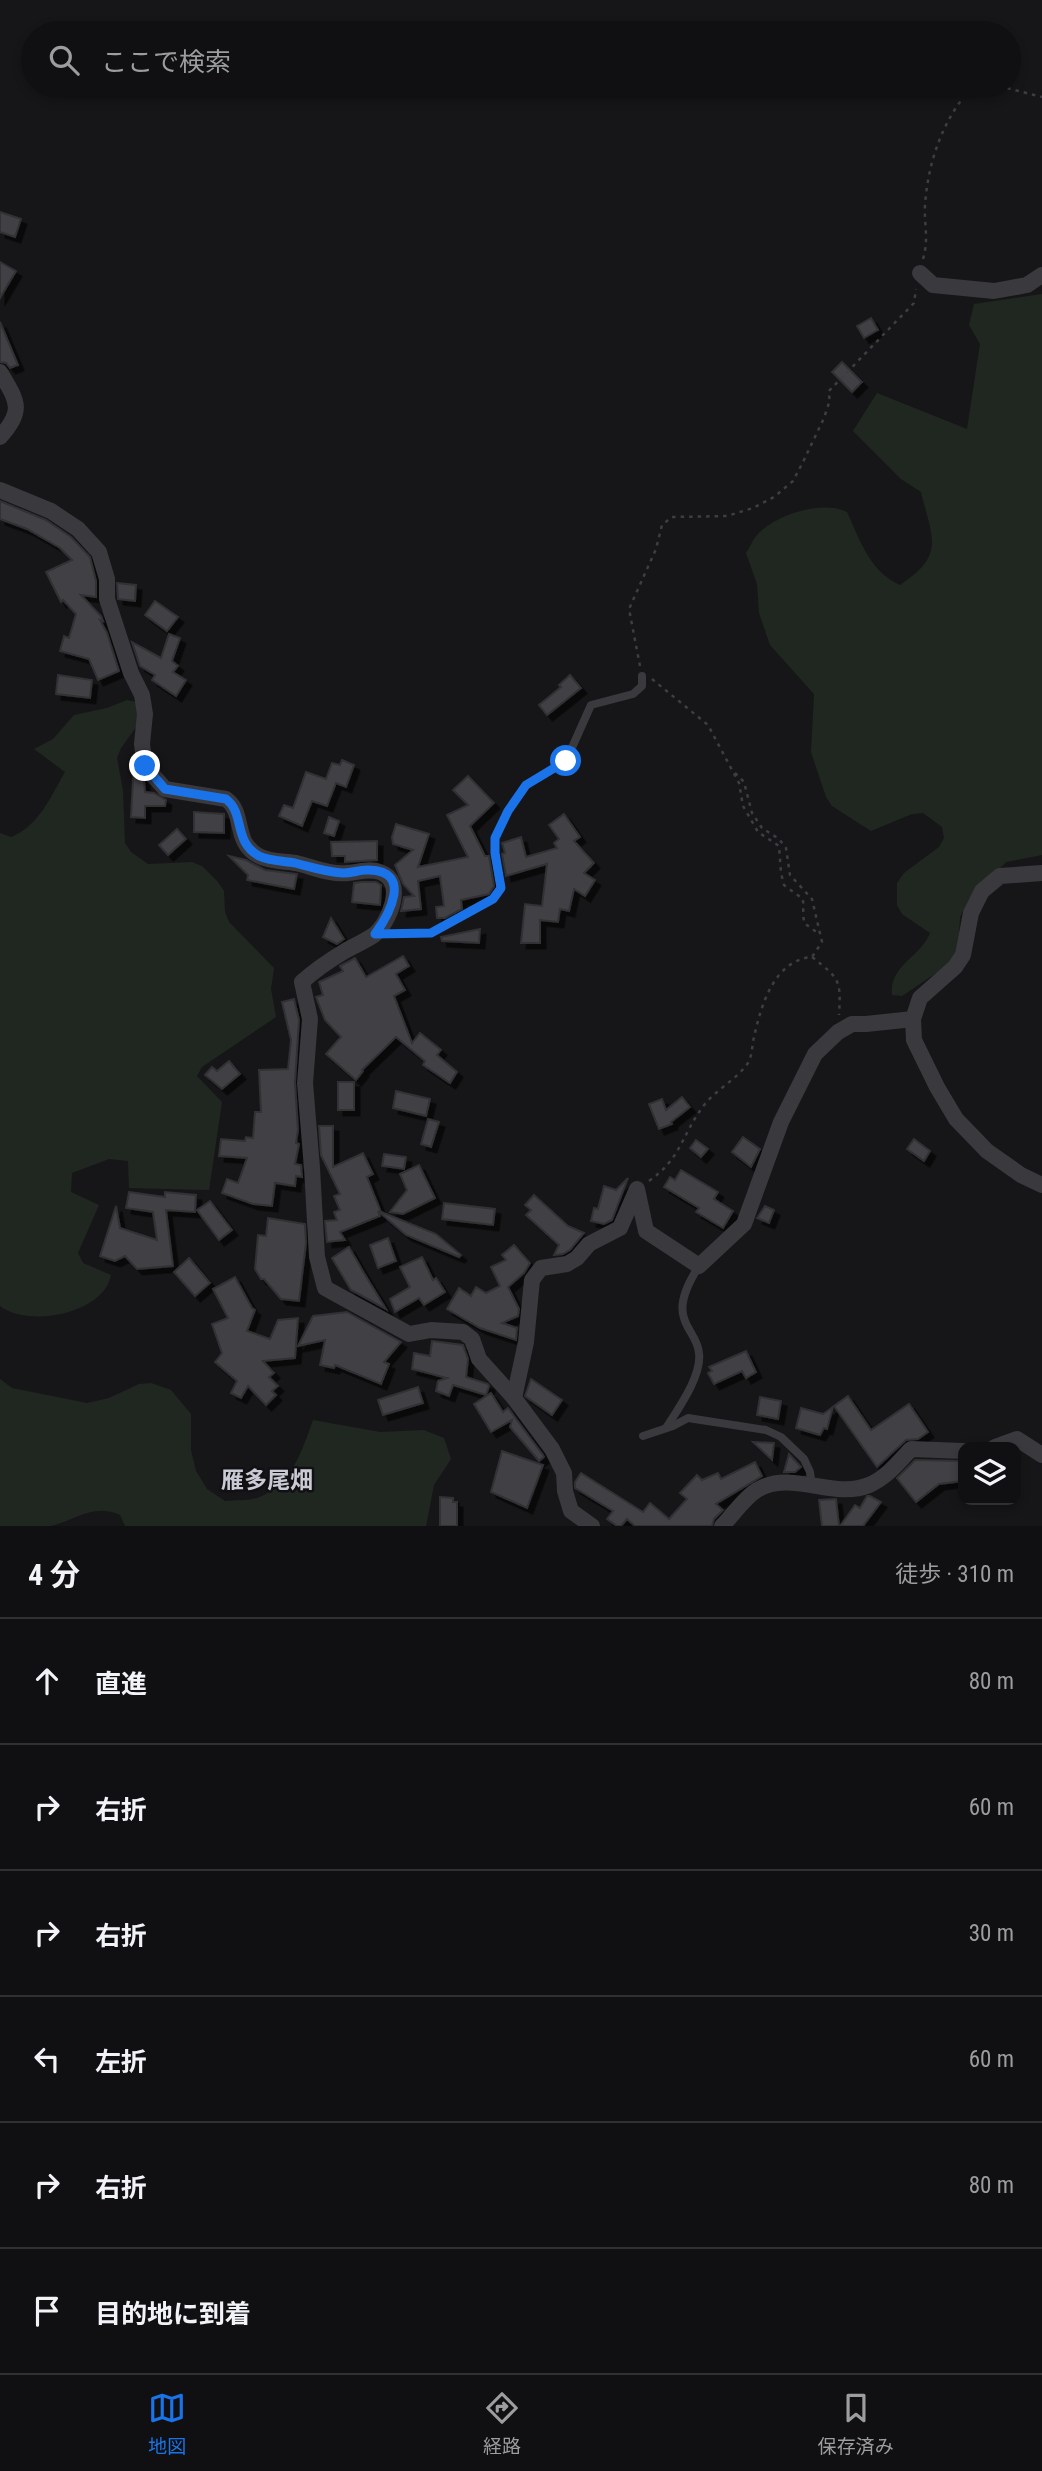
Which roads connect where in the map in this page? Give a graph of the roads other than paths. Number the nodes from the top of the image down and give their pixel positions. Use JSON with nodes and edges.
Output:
{"nodes":[{"id":1,"x":920,"y":273,"type":"road end"},
{"id":2,"x":1042,"y":275,"type":"edge"},
{"id":3,"x":0,"y":372,"type":"edge"},
{"id":4,"x":0,"y":437,"type":"edge"},
{"id":5,"x":0,"y":490,"type":"edge"},
{"id":6,"x":642,"y":676,"type":"road end"},
{"id":7,"x":1042,"y":873,"type":"edge"},
{"id":8,"x":375,"y":934,"type":"junction"},
{"id":9,"x":914,"y":1019,"type":"junction"},
{"id":10,"x":1042,"y":1185,"type":"edge"},
{"id":11,"x":699,"y":1266,"type":"junction"},
{"id":12,"x":514,"y":1398,"type":"junction"},
{"id":13,"x":666,"y":1428,"type":"junction"},
{"id":14,"x":642,"y":1436,"type":"dead end"},
{"id":15,"x":1009,"y":1442,"type":"edge"},
{"id":16,"x":958,"y":1451,"type":"edge"},
{"id":17,"x":1042,"y":1455,"type":"edge"},
{"id":18,"x":812,"y":1486,"type":"junction"},
{"id":19,"x":592,"y":1526,"type":"edge"},
{"id":20,"x":722,"y":1526,"type":"edge"}],
"edges":[{"from":1,"to":2,"type":"street"},
{"from":3,"to":4,"type":"street"},
{"from":5,"to":8,"type":"street"},
{"from":6,"to":8,"type":"lane"},
{"from":7,"to":9,"type":"street"},
{"from":8,"to":12,"type":"street"},
{"from":9,"to":10,"type":"street"},
{"from":9,"to":11,"type":"street"},
{"from":11,"to":12,"type":"street"},
{"from":11,"to":13,"type":"lane"},
{"from":12,"to":19,"type":"street"},
{"from":13,"to":14,"type":"lane"},
{"from":13,"to":18,"type":"lane"},
{"from":15,"to":17,"type":"street"},
{"from":16,"to":18,"type":"street"},
{"from":18,"to":20,"type":"street"}]}
